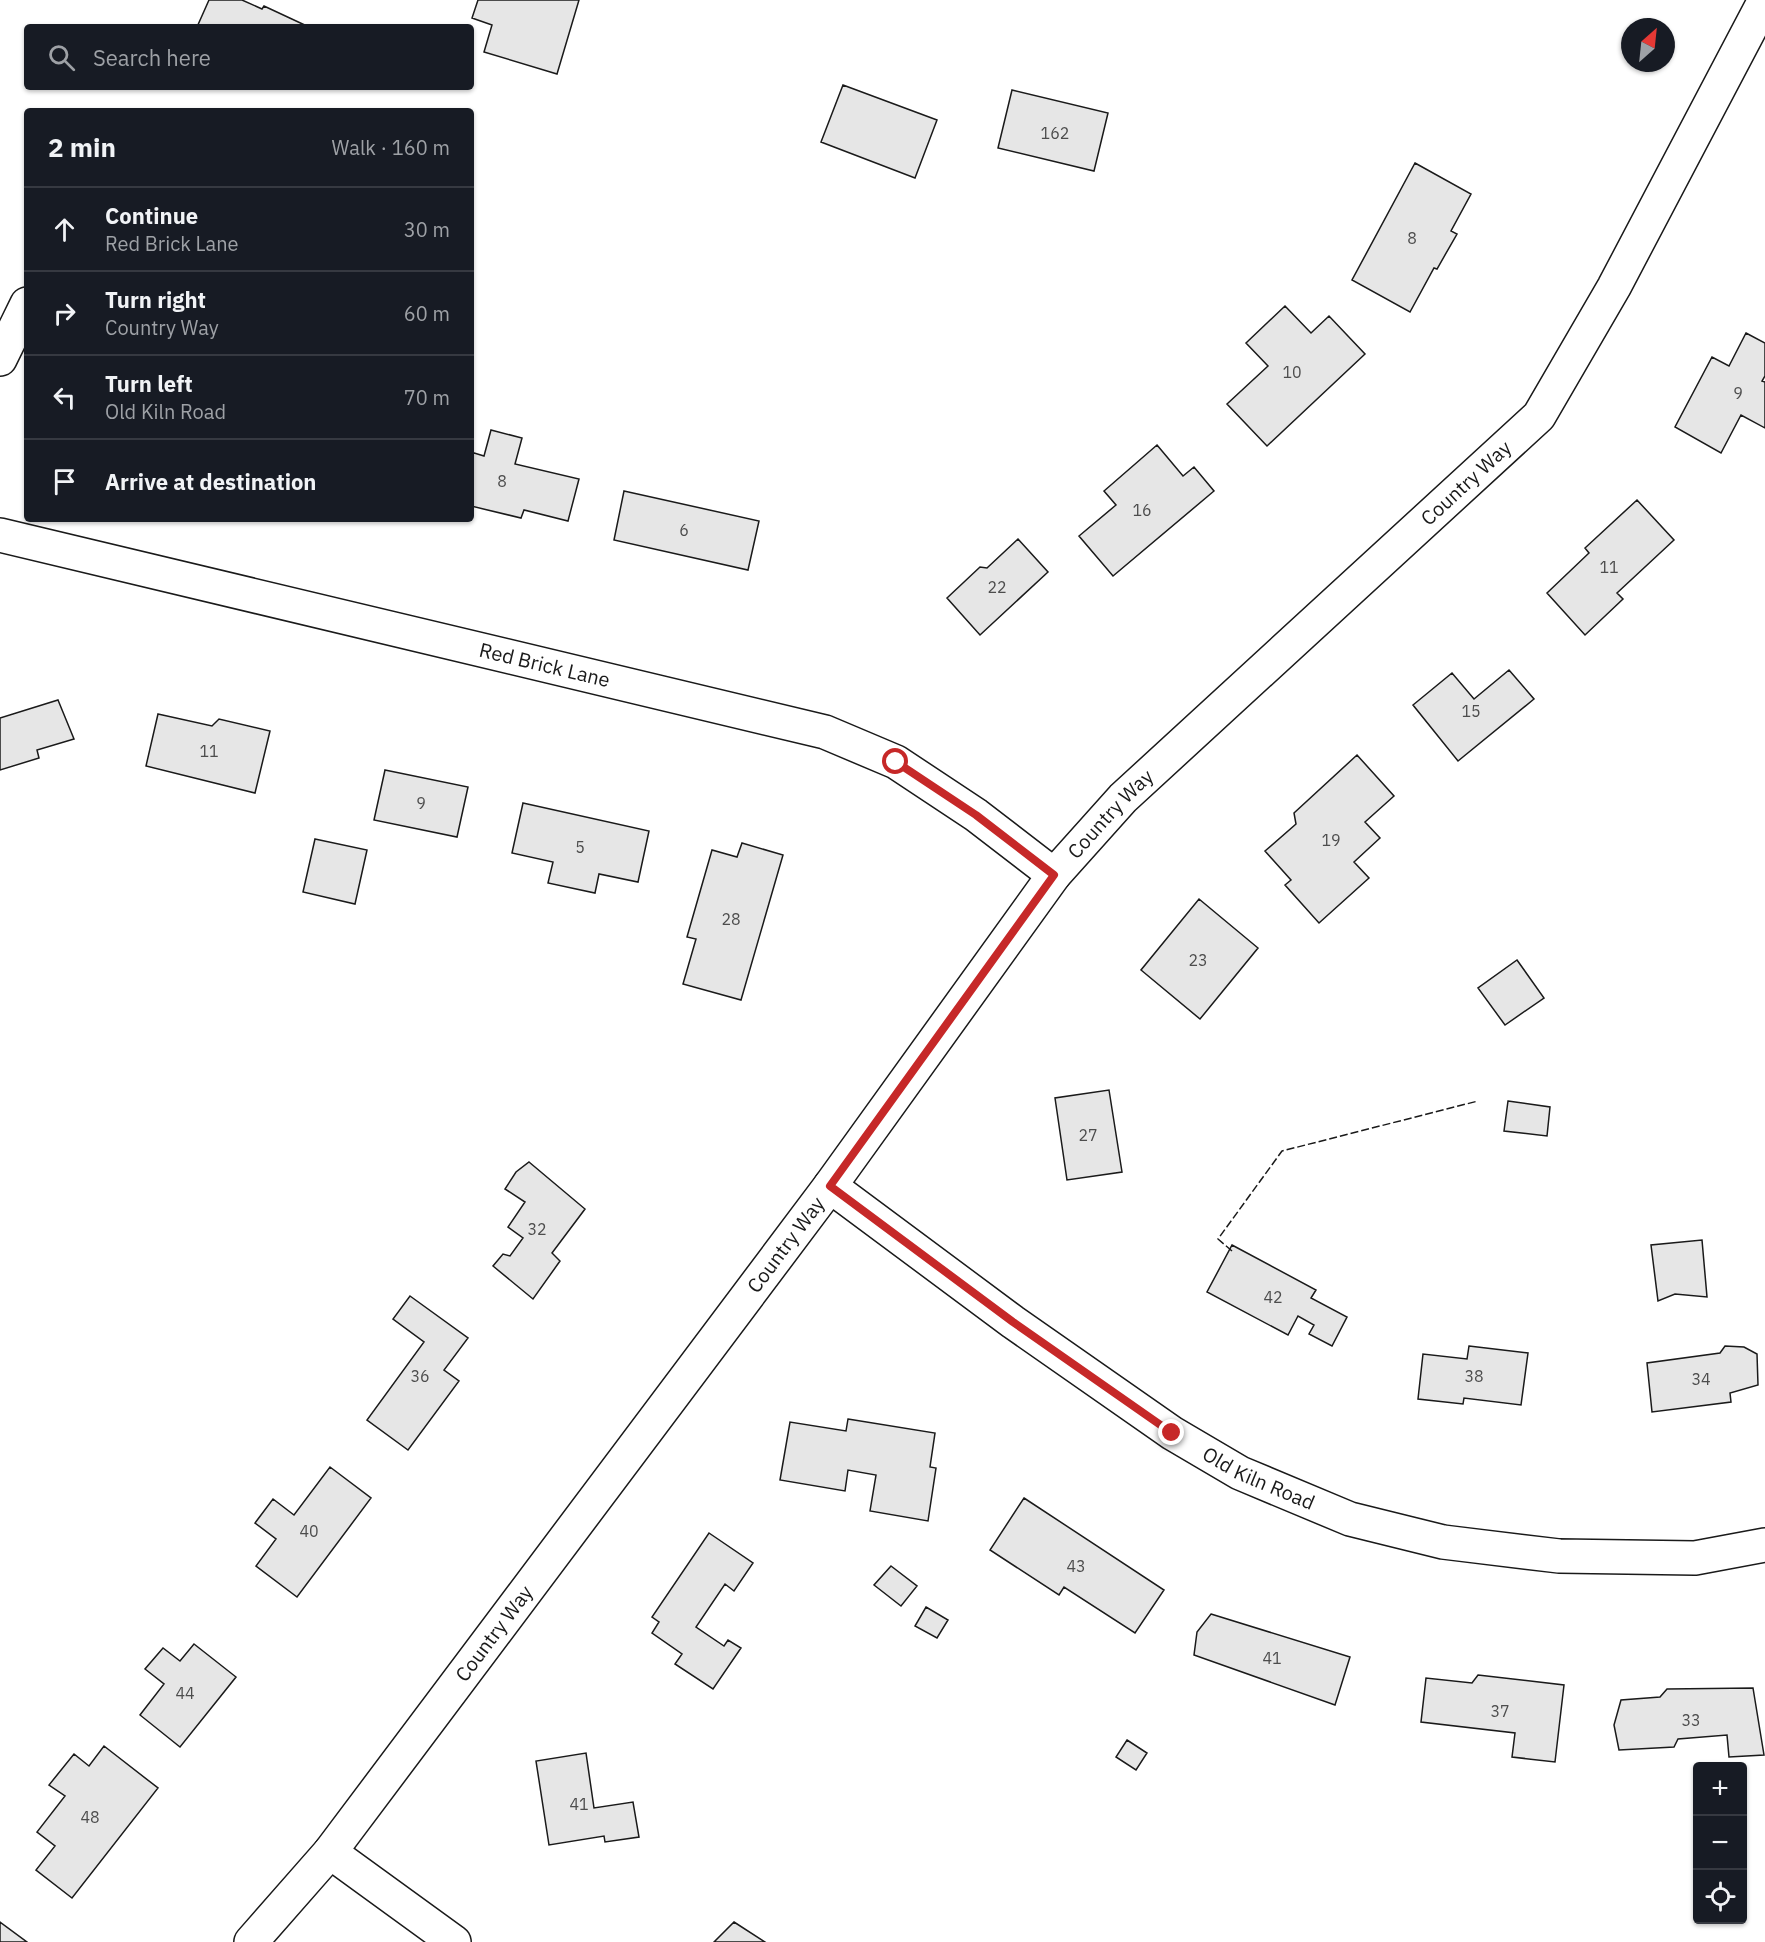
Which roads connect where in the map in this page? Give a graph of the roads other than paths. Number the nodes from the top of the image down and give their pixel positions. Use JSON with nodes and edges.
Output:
{"nodes":[{"id":1,"x":1765,"y":0,"type":"edge"},
{"id":2,"x":24,"y":310,"type":"edge"},
{"id":3,"x":0,"y":359,"type":"edge"},
{"id":4,"x":0,"y":535,"type":"edge"},
{"id":5,"x":1054,"y":875,"type":"junction"},
{"id":6,"x":830,"y":1186,"type":"junction"},
{"id":7,"x":1765,"y":1545,"type":"edge"},
{"id":8,"x":330,"y":1852,"type":"junction"},
{"id":9,"x":251,"y":1942,"type":"edge"},
{"id":10,"x":454,"y":1942,"type":"edge"}],
"edges":[{"from":1,"to":5,"type":"street","name":"Country Way"},
{"from":2,"to":3,"type":"street"},
{"from":4,"to":5,"type":"street","name":"Red Brick Lane"},
{"from":5,"to":6,"type":"street","name":"Country Way"},
{"from":6,"to":7,"type":"street","name":"Old Kiln Road"},
{"from":6,"to":8,"type":"street","name":"Country Way"},
{"from":8,"to":9,"type":"street","name":"Country Way"},
{"from":8,"to":10,"type":"street"}]}
